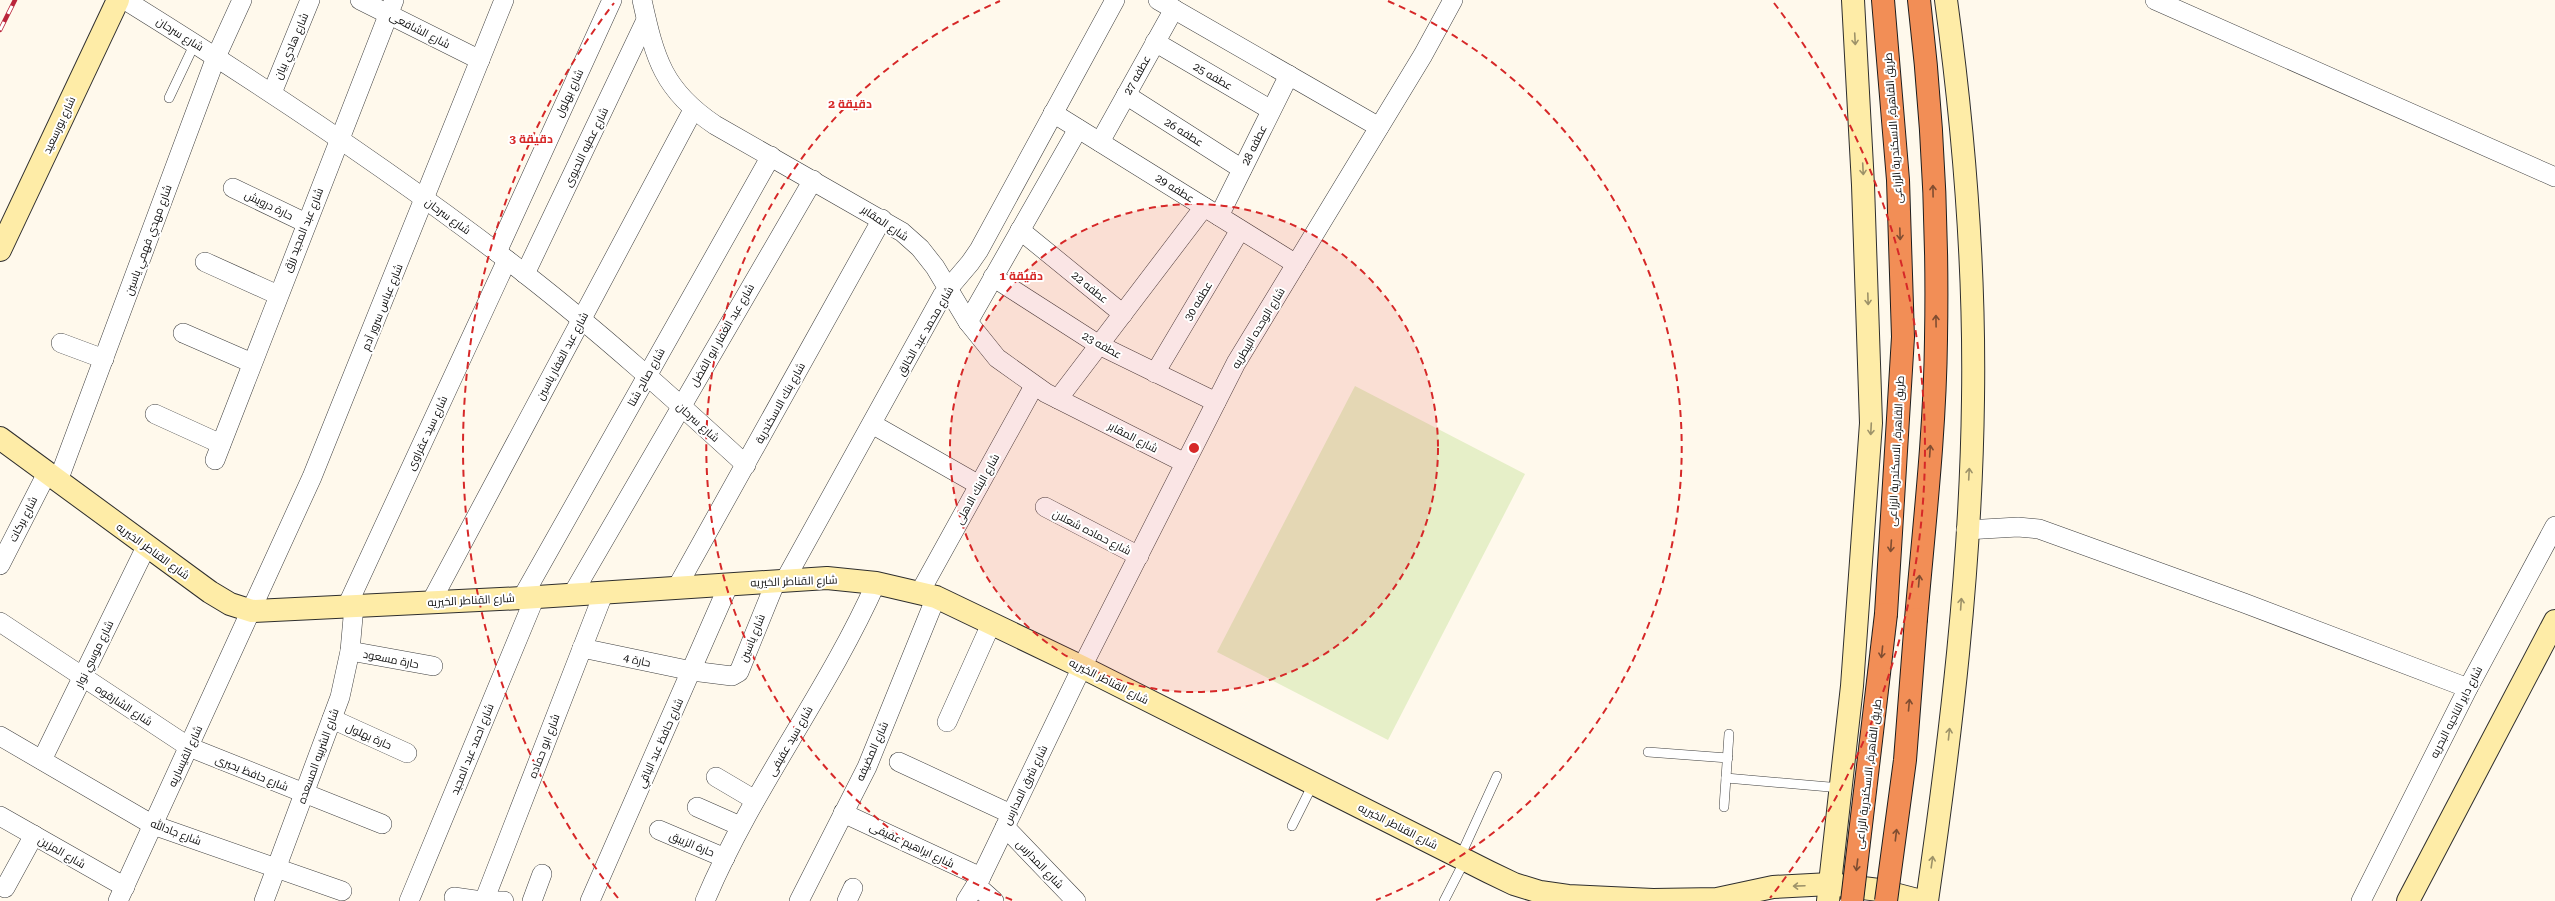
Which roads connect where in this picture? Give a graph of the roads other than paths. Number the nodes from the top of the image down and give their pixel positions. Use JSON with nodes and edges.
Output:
{"nodes":[{"id":1,"x":118,"y":0,"type":"edge"},
{"id":2,"x":126,"y":0,"type":"edge"},
{"id":3,"x":242,"y":0,"type":"edge"},
{"id":4,"x":310,"y":0,"type":"edge"},
{"id":5,"x":360,"y":0,"type":"edge"},
{"id":6,"x":504,"y":0,"type":"edge"},
{"id":7,"x":612,"y":0,"type":"edge"},
{"id":8,"x":642,"y":0,"type":"edge"},
{"id":9,"x":1115,"y":0,"type":"edge"},
{"id":10,"x":1453,"y":0,"type":"edge"},
{"id":11,"x":1853,"y":0,"type":"edge"},
{"id":12,"x":1884,"y":0,"type":"edge"},
{"id":13,"x":1919,"y":0,"type":"edge"},
{"id":14,"x":1946,"y":0,"type":"edge"},
{"id":15,"x":2155,"y":0,"type":"edge"},
{"id":16,"x":1166,"y":4,"type":"edge"},
{"id":17,"x":391,"y":7,"type":"edge"},
{"id":18,"x":646,"y":20,"type":"junction"},
{"id":19,"x":1155,"y":42,"type":"junction"},
{"id":20,"x":195,"y":43,"type":"junction"},
{"id":21,"x":216,"y":56,"type":"junction"},
{"id":22,"x":480,"y":60,"type":"junction"},
{"id":23,"x":1289,"y":75,"type":"junction"},
{"id":24,"x":272,"y":93,"type":"junction"},
{"id":25,"x":1126,"y":95,"type":"junction"},
{"id":26,"x":169,"y":98,"type":"dead end"},
{"id":27,"x":693,"y":110,"type":"junction"},
{"id":28,"x":1271,"y":110,"type":"junction"},
{"id":29,"x":1053,"y":113,"type":"junction"},
{"id":30,"x":1379,"y":127,"type":"junction"},
{"id":31,"x":1078,"y":129,"type":"junction"},
{"id":32,"x":340,"y":139,"type":"junction"},
{"id":33,"x":1100,"y":142,"type":"junction"},
{"id":34,"x":771,"y":156,"type":"junction"},
{"id":35,"x":1242,"y":169,"type":"junction"},
{"id":36,"x":2555,"y":177,"type":"edge"},
{"id":37,"x":813,"y":180,"type":"junction"},
{"id":38,"x":233,"y":188,"type":"dead end"},
{"id":39,"x":425,"y":200,"type":"junction"},
{"id":40,"x":1212,"y":211,"type":"junction"},
{"id":41,"x":882,"y":219,"type":"junction"},
{"id":42,"x":306,"y":223,"type":"junction"},
{"id":43,"x":1020,"y":230,"type":"junction"},
{"id":44,"x":1240,"y":230,"type":"junction"},
{"id":45,"x":0,"y":250,"type":"edge"},
{"id":46,"x":502,"y":256,"type":"junction"},
{"id":47,"x":205,"y":262,"type":"dead end"},
{"id":48,"x":1296,"y":264,"type":"junction"},
{"id":49,"x":525,"y":274,"type":"junction"},
{"id":50,"x":993,"y":277,"type":"junction"},
{"id":51,"x":949,"y":286,"type":"junction"},
{"id":52,"x":278,"y":295,"type":"junction"},
{"id":53,"x":1123,"y":314,"type":"junction"},
{"id":54,"x":581,"y":320,"type":"junction"},
{"id":55,"x":968,"y":322,"type":"junction"},
{"id":56,"x":183,"y":333,"type":"dead end"},
{"id":57,"x":61,"y":343,"type":"dead end"},
{"id":58,"x":1099,"y":346,"type":"junction"},
{"id":59,"x":104,"y":359,"type":"junction"},
{"id":60,"x":252,"y":363,"type":"junction"},
{"id":61,"x":1155,"y":373,"type":"junction"},
{"id":62,"x":647,"y":376,"type":"junction"},
{"id":63,"x":1034,"y":386,"type":"junction"},
{"id":64,"x":1058,"y":399,"type":"junction"},
{"id":65,"x":1216,"y":402,"type":"junction"},
{"id":66,"x":681,"y":406,"type":"junction"},
{"id":67,"x":155,"y":414,"type":"dead end"},
{"id":68,"x":872,"y":424,"type":"junction"},
{"id":69,"x":0,"y":438,"type":"edge"},
{"id":70,"x":1186,"y":463,"type":"junction"},
{"id":71,"x":746,"y":465,"type":"junction"},
{"id":72,"x":52,"y":477,"type":"junction"},
{"id":73,"x":979,"y":485,"type":"junction"},
{"id":74,"x":1045,"y":507,"type":"dead end"},
{"id":75,"x":2555,"y":526,"type":"edge"},
{"id":76,"x":1966,"y":530,"type":"junction"},
{"id":77,"x":146,"y":547,"type":"junction"},
{"id":78,"x":1139,"y":556,"type":"junction"},
{"id":79,"x":0,"y":565,"type":"edge"},
{"id":80,"x":780,"y":580,"type":"junction"},
{"id":81,"x":876,"y":582,"type":"junction"},
{"id":82,"x":729,"y":584,"type":"junction"},
{"id":83,"x":677,"y":587,"type":"junction"},
{"id":84,"x":604,"y":592,"type":"junction"},
{"id":85,"x":572,"y":594,"type":"junction"},
{"id":86,"x":928,"y":594,"type":"junction"},
{"id":87,"x":529,"y":598,"type":"junction"},
{"id":88,"x":431,"y":602,"type":"junction"},
{"id":89,"x":350,"y":606,"type":"junction"},
{"id":90,"x":252,"y":611,"type":"junction"},
{"id":91,"x":2555,"y":621,"type":"edge"},
{"id":92,"x":0,"y":622,"type":"edge"},
{"id":93,"x":991,"y":624,"type":"junction"},
{"id":94,"x":582,"y":648,"type":"junction"},
{"id":95,"x":350,"y":651,"type":"junction"},
{"id":96,"x":433,"y":666,"type":"dead end"},
{"id":97,"x":1082,"y":668,"type":"junction"},
{"id":98,"x":692,"y":671,"type":"junction"},
{"id":99,"x":82,"y":678,"type":"junction"},
{"id":100,"x":2468,"y":688,"type":"junction"},
{"id":101,"x":332,"y":719,"type":"junction"},
{"id":102,"x":947,"y":722,"type":"dead end"},
{"id":103,"x":1729,"y":734,"type":"dead end"},
{"id":104,"x":0,"y":736,"type":"edge"},
{"id":105,"x":189,"y":747,"type":"junction"},
{"id":106,"x":1648,"y":752,"type":"dead end"},
{"id":107,"x":406,"y":753,"type":"dead end"},
{"id":108,"x":1728,"y":758,"type":"junction"},
{"id":109,"x":42,"y":760,"type":"junction"},
{"id":110,"x":899,"y":762,"type":"dead end"},
{"id":111,"x":1497,"y":776,"type":"dead end"},
{"id":112,"x":716,"y":777,"type":"dead end"},
{"id":113,"x":1726,"y":778,"type":"junction"},
{"id":114,"x":1313,"y":784,"type":"junction"},
{"id":115,"x":1841,"y":788,"type":"junction"},
{"id":116,"x":304,"y":794,"type":"junction"},
{"id":117,"x":755,"y":800,"type":"junction"},
{"id":118,"x":697,"y":807,"type":"dead end"},
{"id":119,"x":1724,"y":807,"type":"dead end"},
{"id":120,"x":843,"y":813,"type":"junction"},
{"id":121,"x":0,"y":816,"type":"edge"},
{"id":122,"x":1008,"y":820,"type":"junction"},
{"id":123,"x":382,"y":824,"type":"dead end"},
{"id":124,"x":153,"y":825,"type":"junction"},
{"id":125,"x":740,"y":826,"type":"junction"},
{"id":126,"x":1292,"y":826,"type":"dead end"},
{"id":127,"x":659,"y":830,"type":"dead end"},
{"id":128,"x":34,"y":836,"type":"junction"},
{"id":129,"x":725,"y":858,"type":"junction"},
{"id":130,"x":1462,"y":858,"type":"junction"},
{"id":131,"x":276,"y":868,"type":"junction"},
{"id":132,"x":542,"y":874,"type":"dead end"},
{"id":133,"x":978,"y":881,"type":"junction"},
{"id":134,"x":5,"y":888,"type":"dead end"},
{"id":135,"x":342,"y":891,"type":"dead end"},
{"id":136,"x":1829,"y":893,"type":"edge"},
{"id":137,"x":121,"y":894,"type":"edge"},
{"id":138,"x":454,"y":896,"type":"dead end"},
{"id":139,"x":1538,"y":896,"type":"edge"},
{"id":140,"x":1070,"y":899,"type":"edge"},
{"id":141,"x":1719,"y":900,"type":"edge"},
{"id":142,"x":264,"y":901,"type":"edge"},
{"id":143,"x":409,"y":901,"type":"edge"},
{"id":144,"x":483,"y":901,"type":"edge"},
{"id":145,"x":490,"y":901,"type":"edge"},
{"id":146,"x":504,"y":901,"type":"edge"},
{"id":147,"x":532,"y":901,"type":"edge"},
{"id":148,"x":590,"y":901,"type":"edge"},
{"id":149,"x":706,"y":901,"type":"edge"},
{"id":150,"x":799,"y":901,"type":"edge"},
{"id":151,"x":966,"y":901,"type":"edge"},
{"id":152,"x":994,"y":901,"type":"edge"},
{"id":153,"x":1444,"y":901,"type":"edge"},
{"id":154,"x":1852,"y":901,"type":"edge"},
{"id":155,"x":1886,"y":901,"type":"edge"},
{"id":156,"x":1921,"y":901,"type":"edge"},
{"id":157,"x":1927,"y":901,"type":"edge"},
{"id":158,"x":2361,"y":901,"type":"edge"},
{"id":159,"x":2408,"y":901,"type":"edge"}],
"edges":[{"from":1,"to":45,"type":"main road","name":"شارع بورسعيد"},
{"from":2,"to":20,"type":"street","name":"شارع سرحان"},
{"from":3,"to":21,"type":"street","name":"شارع مهدي فهمي ياسين"},
{"from":4,"to":24,"type":"street","name":"شارع هادي بيان"},
{"from":5,"to":17,"type":"street","name":"شارع الشافعى"},
{"from":6,"to":22,"type":"street","name":"شارع عباس سرور آدم"},
{"from":7,"to":46,"type":"street","name":"شارع بهلول"},
{"from":8,"to":18,"type":"street","name":"شارع المقابر"},
{"from":9,"to":29,"type":"street","name":"شارع محمد عبد الخالق"},
{"from":10,"to":30,"type":"street","name":"شارع الوحده البيطريه"},
{"from":11,"to":115,"type":"main road","one_way":true},
{"from":12,"to":154,"type":"highway","name":"طريق القاهرة, الاسكندرية الزراعى","one_way":true,"bridge":true},
{"from":155,"to":13,"type":"highway","one_way":true,"bridge":true},
{"from":76,"to":14,"type":"main road","one_way":true},
{"from":15,"to":36,"type":"street"},
{"from":16,"to":19,"type":"street","name":"عطفه 27"},
{"from":16,"to":23,"type":"street"},
{"from":17,"to":22,"type":"street","name":"شارع الشافعى"},
{"from":17,"to":32,"type":"street","name":"شارع عبد المجيد رزق"},
{"from":18,"to":27,"type":"street","name":"شارع المقابر"},
{"from":18,"to":49,"type":"street","name":"شارع عطيه اللحيوى"},
{"from":19,"to":25,"type":"street","name":"عطفه 27"},
{"from":19,"to":28,"type":"street","name":"عطفه 25"},
{"from":20,"to":21,"type":"street","name":"شارع سرحان"},
{"from":20,"to":26,"type":"lane"},
{"from":21,"to":24,"type":"street","name":"شارع سرحان"},
{"from":21,"to":59,"type":"street","name":"شارع مهدي فهمي ياسين"},
{"from":22,"to":39,"type":"street","name":"شارع عباس سرور آدم"},
{"from":23,"to":28,"type":"street","name":"عطفه 28"},
{"from":23,"to":30,"type":"street"},
{"from":24,"to":32,"type":"street","name":"شارع سرحان"},
{"from":25,"to":33,"type":"street","name":"عطفه 27"},
{"from":25,"to":35,"type":"street","name":"عطفه 26"},
{"from":27,"to":34,"type":"street","name":"شارع المقابر"},
{"from":27,"to":54,"type":"street","name":"شارع عبد الغفار ياسين"},
{"from":28,"to":35,"type":"street","name":"عطفه 28"},
{"from":29,"to":31,"type":"street","name":"عطفه 29"},
{"from":29,"to":51,"type":"street","name":"شارع محمد عبد الخالق"},
{"from":30,"to":48,"type":"street","name":"شارع الوحده البيطريه"},
{"from":31,"to":33,"type":"street","name":"عطفه 29"},
{"from":31,"to":43,"type":"street"},
{"from":32,"to":39,"type":"street","name":"شارع سرحان"},
{"from":32,"to":42,"type":"street","name":"شارع عبد المجيد رزق"},
{"from":33,"to":40,"type":"street","name":"عطفه 29"},
{"from":34,"to":37,"type":"street","name":"شارع المقابر"},
{"from":34,"to":62,"type":"street","name":"شارع صالح شتا"},
{"from":35,"to":40,"type":"street","name":"عطفه 28"},
{"from":37,"to":41,"type":"street","name":"شارع المقابر"},
{"from":37,"to":66,"type":"street","name":"شارع عبد الغفار ابو الفضل"},
{"from":38,"to":42,"type":"street","name":"حارة درويش"},
{"from":39,"to":46,"type":"street","name":"شارع سرحان"},
{"from":39,"to":90,"type":"street","name":"شارع عباس سرور آدم"},
{"from":40,"to":44,"type":"street","name":"عطفه 29"},
{"from":40,"to":53,"type":"street","name":"عطفه 28"},
{"from":41,"to":51,"type":"street","name":"شارع المقابر"},
{"from":41,"to":71,"type":"street","name":"شارع بنك الاسكندرية"},
{"from":42,"to":52,"type":"street","name":"شارع عبد المجيد رزق"},
{"from":43,"to":50,"type":"street"},
{"from":43,"to":53,"type":"street","name":"عطفه 22"},
{"from":44,"to":48,"type":"street","name":"عطفه 29"},
{"from":44,"to":61,"type":"street","name":"عطفه 30"},
{"from":46,"to":49,"type":"street","name":"شارع سرحان"},
{"from":46,"to":89,"type":"street","name":"شارع سيد عقراوى"},
{"from":47,"to":52,"type":"street"},
{"from":48,"to":65,"type":"street","name":"شارع الوحده البيطريه"},
{"from":49,"to":54,"type":"street","name":"شارع سرحان"},
{"from":50,"to":55,"type":"street"},
{"from":50,"to":58,"type":"street","name":"عطفه 23"},
{"from":51,"to":55,"type":"street","name":"شارع المقابر"},
{"from":51,"to":68,"type":"street","name":"شارع محمد عبد الخالق"},
{"from":52,"to":60,"type":"street","name":"شارع عبد المجيد رزق"},
{"from":53,"to":58,"type":"street","name":"عطفه 28"},
{"from":54,"to":62,"type":"street","name":"شارع سرحان"},
{"from":54,"to":88,"type":"street","name":"شارع عبد الغفار ياسين"},
{"from":55,"to":63,"type":"street","name":"شارع المقابر"},
{"from":56,"to":60,"type":"street"},
{"from":57,"to":59,"type":"street"},
{"from":58,"to":61,"type":"street","name":"عطفه 23"},
{"from":58,"to":64,"type":"street","name":"عطفه 28"},
{"from":59,"to":72,"type":"street","name":"شارع مهدي فهمي ياسين"},
{"from":60,"to":67,"type":"street","name":"شارع عبد المجيد رزق"},
{"from":61,"to":65,"type":"street","name":"عطفه 23"},
{"from":62,"to":66,"type":"street","name":"شارع سرحان"},
{"from":62,"to":87,"type":"street","name":"شارع صالح شتا"},
{"from":63,"to":64,"type":"street","name":"شارع المقابر"},
{"from":63,"to":73,"type":"street","name":"شارع البنك الاهلى"},
{"from":64,"to":70,"type":"street","name":"شارع المقابر"},
{"from":65,"to":70,"type":"street","name":"شارع الوحده البيطريه"},
{"from":66,"to":71,"type":"street","name":"شارع سرحان"},
{"from":66,"to":85,"type":"street","name":"شارع عبد الغفار ابو الفضل"},
{"from":68,"to":73,"type":"street"},
{"from":68,"to":80,"type":"street","name":"شارع محمد عبد الخالق"},
{"from":69,"to":72,"type":"main road","name":"شارع القناطر الخيريه"},
{"from":70,"to":78,"type":"street","name":"شارع الوحده البيطريه"},
{"from":71,"to":83,"type":"street","name":"شارع بنك الاسكندرية"},
{"from":72,"to":77,"type":"main road","name":"شارع القناطر الخيريه"},
{"from":72,"to":79,"type":"street","name":"شارع بركات"},
{"from":73,"to":86,"type":"street","name":"شارع البنك الاهلى"},
{"from":74,"to":78,"type":"street","name":"شارع حماده شعلان"},
{"from":75,"to":100,"type":"street","name":"شارع داير الناحيه البحريه"},
{"from":76,"to":100,"type":"street"},
{"from":157,"to":76,"type":"main road","one_way":true},
{"from":77,"to":90,"type":"main road","name":"شارع القناطر الخيريه"},
{"from":77,"to":99,"type":"street","name":"شارع موسي نوار"},
{"from":78,"to":97,"type":"street","name":"شارع الوحده البيطريه"},
{"from":80,"to":81,"type":"main road","name":"شارع القناطر الخيريه"},
{"from":80,"to":82,"type":"main road","name":"شارع القناطر الخيريه"},
{"from":80,"to":98,"type":"street","name":"شارع ياسين"},
{"from":81,"to":86,"type":"main road","name":"شارع القناطر الخيريه"},
{"from":81,"to":117,"type":"street","name":"شارع سيد عفيفى"},
{"from":82,"to":83,"type":"main road","name":"شارع القناطر الخيريه"},
{"from":82,"to":98,"type":"street","name":"شارع حافظ عبد الباقي"},
{"from":83,"to":84,"type":"main road","name":"شارع القناطر الخيريه"},
{"from":84,"to":85,"type":"main road","name":"شارع القناطر الخيريه"},
{"from":84,"to":94,"type":"street","name":"شارع ابو حماده"},
{"from":85,"to":87,"type":"main road","name":"شارع القناطر الخيريه"},
{"from":86,"to":93,"type":"main road","name":"شارع القناطر الخيريه"},
{"from":86,"to":120,"type":"street","name":"شارع المضيفه"},
{"from":87,"to":88,"type":"main road","name":"شارع القناطر الخيريه"},
{"from":87,"to":143,"type":"street","name":"شارع احمد عبد المجيد"},
{"from":88,"to":89,"type":"main road","name":"شارع القناطر الخيريه"},
{"from":89,"to":90,"type":"main road","name":"شارع القناطر الخيريه"},
{"from":89,"to":95,"type":"street","name":"شارع الشربيه المسعده"},
{"from":90,"to":105,"type":"street","name":"شارع القيساريه"},
{"from":91,"to":159,"type":"main road"},
{"from":92,"to":99,"type":"street","name":"شارع الشارقوه"},
{"from":93,"to":97,"type":"main road","name":"شارع القناطر الخيريه"},
{"from":93,"to":102,"type":"street"},
{"from":94,"to":98,"type":"street","name":"حارة 4"},
{"from":94,"to":144,"type":"street","name":"شارع ابو حماده"},
{"from":95,"to":96,"type":"street","name":"حارة مسعود"},
{"from":95,"to":101,"type":"street","name":"شارع الشربيه المسعده"},
{"from":97,"to":114,"type":"main road","name":"شارع القناطر الخيريه"},
{"from":97,"to":122,"type":"street","name":"شارع شرق المدارس"},
{"from":98,"to":148,"type":"street","name":"شارع حافظ عبد الباقي"},
{"from":99,"to":105,"type":"street","name":"شارع الشارقوه"},
{"from":99,"to":109,"type":"street","name":"شارع موسي نوار"},
{"from":100,"to":158,"type":"street","name":"شارع داير الناحيه البحريه"},
{"from":101,"to":107,"type":"street","name":"حارة بهلول"},
{"from":101,"to":116,"type":"street","name":"شارع الشربيه المسعده"},
{"from":103,"to":108,"type":"lane"},
{"from":104,"to":109,"type":"street","name":"شارع جادالله"},
{"from":105,"to":116,"type":"street","name":"شارع حافظ بحيرى"},
{"from":105,"to":124,"type":"street","name":"شارع القيساريه"},
{"from":106,"to":108,"type":"lane"},
{"from":108,"to":113,"type":"lane"},
{"from":109,"to":124,"type":"street","name":"شارع جادالله"},
{"from":110,"to":122,"type":"street"},
{"from":111,"to":130,"type":"lane"},
{"from":112,"to":117,"type":"street"},
{"from":113,"to":115,"type":"lane"},
{"from":113,"to":119,"type":"lane"},
{"from":114,"to":126,"type":"lane"},
{"from":114,"to":130,"type":"main road","name":"شارع القناطر الخيريه"},
{"from":115,"to":136,"type":"main road"},
{"from":116,"to":123,"type":"street","name":"شارع حافظ بحيرى"},
{"from":116,"to":131,"type":"street","name":"شارع الشربيه المسعده"},
{"from":117,"to":125,"type":"street","name":"شارع سيد عفيفى"},
{"from":118,"to":125,"type":"street"},
{"from":120,"to":133,"type":"street","name":"شارع ابراهيم عفيفى"},
{"from":120,"to":150,"type":"street","name":"شارع المضيفه"},
{"from":121,"to":128,"type":"street","name":"شارع المزين"},
{"from":122,"to":133,"type":"street","name":"شارع شرق المدارس"},
{"from":122,"to":140,"type":"street","name":"شارع المدارس"},
{"from":124,"to":131,"type":"street","name":"شارع جادالله"},
{"from":124,"to":137,"type":"street","name":"شارع القيساريه"},
{"from":125,"to":129,"type":"street","name":"شارع سيد عفيفى"},
{"from":127,"to":129,"type":"street","name":"حارة الزيبق"},
{"from":128,"to":134,"type":"street"},
{"from":128,"to":137,"type":"street","name":"شارع المزين"},
{"from":129,"to":149,"type":"street","name":"شارع سيد عفيفى"},
{"from":130,"to":139,"type":"main road","name":"شارع القناطر الخيريه"},
{"from":130,"to":153,"type":"lane"},
{"from":131,"to":135,"type":"street","name":"شارع جادالله"},
{"from":131,"to":142,"type":"street","name":"شارع الشربيه المسعده"},
{"from":132,"to":147,"type":"street"},
{"from":133,"to":151,"type":"street","name":"شارع شرق المدارس"},
{"from":133,"to":152,"type":"street","name":"شارع ابراهيم عفيفى"},
{"from":136,"to":141,"type":"main road","name":"شارع القناطر الخيريه","one_way":true},
{"from":136,"to":156,"type":"main road","name":"شارع القناطر الخيريه"},
{"from":138,"to":144,"type":"street"},
{"from":139,"to":141,"type":"main road","name":"شارع القناطر الخيريه"},
{"from":145,"to":146,"type":"street"}]}
